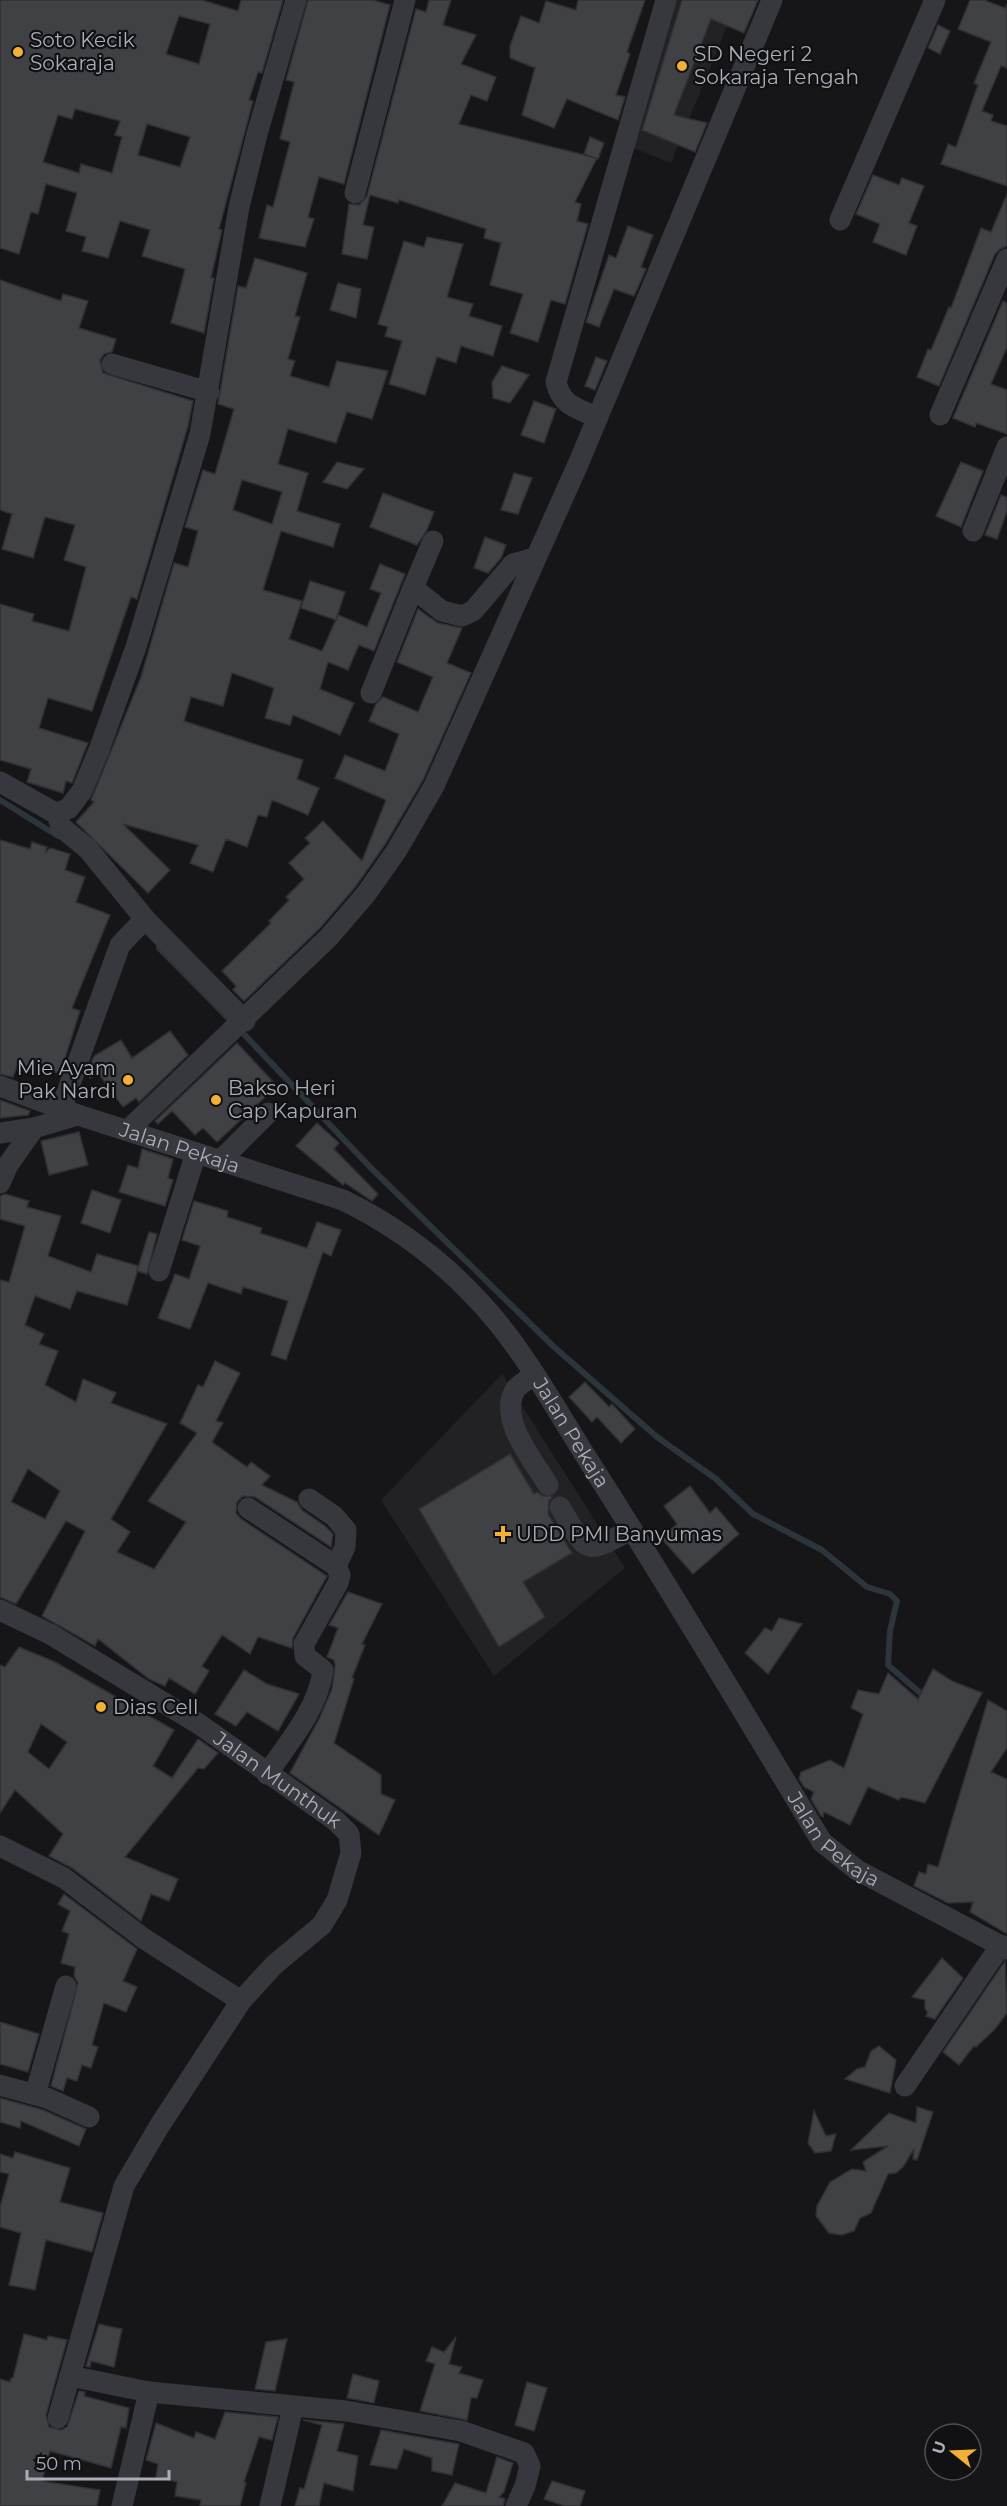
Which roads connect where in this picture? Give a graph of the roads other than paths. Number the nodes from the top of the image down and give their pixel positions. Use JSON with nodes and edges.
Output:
{"nodes":[{"id":1,"x":296,"y":0,"type":"edge"},
{"id":2,"x":666,"y":0,"type":"edge"},
{"id":3,"x":772,"y":0,"type":"edge"},
{"id":4,"x":935,"y":0,"type":"edge"},
{"id":5,"x":399,"y":1,"type":"edge"},
{"id":6,"x":355,"y":193,"type":"dead end"},
{"id":7,"x":840,"y":220,"type":"dead end"},
{"id":8,"x":1007,"y":259,"type":"edge"},
{"id":9,"x":112,"y":364,"type":"dead end"},
{"id":10,"x":209,"y":392,"type":"junction"},
{"id":11,"x":940,"y":415,"type":"dead end"},
{"id":12,"x":596,"y":417,"type":"junction"},
{"id":13,"x":1007,"y":447,"type":"edge"},
{"id":14,"x":973,"y":531,"type":"dead end"},
{"id":15,"x":433,"y":541,"type":"dead end"},
{"id":16,"x":534,"y":558,"type":"junction"},
{"id":17,"x":413,"y":588,"type":"junction"},
{"id":18,"x":371,"y":693,"type":"dead end"},
{"id":19,"x":0,"y":782,"type":"edge"},
{"id":20,"x":57,"y":814,"type":"junction"},
{"id":21,"x":144,"y":920,"type":"junction"},
{"id":22,"x":239,"y":1026,"type":"junction"},
{"id":23,"x":0,"y":1086,"type":"edge"},
{"id":24,"x":70,"y":1112,"type":"junction"},
{"id":25,"x":268,"y":1113,"type":"dead end"},
{"id":26,"x":34,"y":1128,"type":"junction"},
{"id":27,"x":128,"y":1130,"type":"junction"},
{"id":28,"x":0,"y":1133,"type":"edge"},
{"id":29,"x":195,"y":1153,"type":"junction"},
{"id":30,"x":221,"y":1160,"type":"junction"},
{"id":31,"x":0,"y":1183,"type":"edge"},
{"id":32,"x":159,"y":1272,"type":"dead end"},
{"id":33,"x":533,"y":1375,"type":"junction"},
{"id":34,"x":548,"y":1485,"type":"dead end"},
{"id":35,"x":309,"y":1499,"type":"dead end"},
{"id":36,"x":560,"y":1507,"type":"dead end"},
{"id":37,"x":248,"y":1508,"type":"dead end"},
{"id":38,"x":632,"y":1528,"type":"junction"},
{"id":39,"x":336,"y":1566,"type":"junction"},
{"id":40,"x":0,"y":1610,"type":"edge"},
{"id":41,"x":267,"y":1774,"type":"junction"},
{"id":42,"x":0,"y":1846,"type":"edge"},
{"id":43,"x":1004,"y":1947,"type":"edge"},
{"id":44,"x":66,"y":1986,"type":"dead end"},
{"id":45,"x":241,"y":2001,"type":"junction"},
{"id":46,"x":0,"y":2085,"type":"edge"},
{"id":47,"x":905,"y":2086,"type":"dead end"},
{"id":48,"x":35,"y":2095,"type":"junction"},
{"id":49,"x":89,"y":2117,"type":"dead end"},
{"id":50,"x":70,"y":2376,"type":"junction"},
{"id":51,"x":149,"y":2392,"type":"junction"},
{"id":52,"x":293,"y":2407,"type":"junction"},
{"id":53,"x":58,"y":2418,"type":"dead end"},
{"id":54,"x":122,"y":2506,"type":"edge"},
{"id":55,"x":270,"y":2506,"type":"edge"},
{"id":56,"x":516,"y":2506,"type":"edge"}],
"edges":[{"from":1,"to":10,"type":"street"},
{"from":2,"to":12,"type":"street"},
{"from":3,"to":12,"type":"street"},
{"from":4,"to":7,"type":"street"},
{"from":5,"to":6,"type":"street"},
{"from":8,"to":11,"type":"street"},
{"from":9,"to":10,"type":"street"},
{"from":10,"to":20,"type":"street"},
{"from":12,"to":16,"type":"street"},
{"from":13,"to":14,"type":"street"},
{"from":15,"to":17,"type":"street"},
{"from":16,"to":17,"type":"street"},
{"from":16,"to":22,"type":"street"},
{"from":17,"to":18,"type":"street"},
{"from":19,"to":20,"type":"street"},
{"from":20,"to":21,"type":"street"},
{"from":21,"to":22,"type":"street"},
{"from":21,"to":24,"type":"street"},
{"from":22,"to":27,"type":"street"},
{"from":23,"to":24,"type":"street","name":"Jalan Pekaja"},
{"from":24,"to":26,"type":"street"},
{"from":24,"to":27,"type":"street","name":"Jalan Pekaja"},
{"from":25,"to":30,"type":"street"},
{"from":26,"to":28,"type":"street"},
{"from":26,"to":31,"type":"street"},
{"from":27,"to":29,"type":"street","name":"Jalan Pekaja"},
{"from":29,"to":30,"type":"street","name":"Jalan Pekaja"},
{"from":29,"to":32,"type":"street"},
{"from":30,"to":33,"type":"street","name":"Jalan Pekaja"},
{"from":33,"to":34,"type":"street"},
{"from":33,"to":38,"type":"street","name":"Jalan Pekaja"},
{"from":35,"to":39,"type":"street"},
{"from":36,"to":38,"type":"street"},
{"from":37,"to":39,"type":"street"},
{"from":38,"to":43,"type":"street","name":"Jalan Pekaja"},
{"from":39,"to":41,"type":"street"},
{"from":40,"to":41,"type":"street","name":"Jalan Munthuk"},
{"from":41,"to":45,"type":"street","name":"Jalan Munthuk"},
{"from":42,"to":45,"type":"street"},
{"from":43,"to":47,"type":"street"},
{"from":44,"to":48,"type":"street"},
{"from":45,"to":50,"type":"street"},
{"from":46,"to":48,"type":"street"},
{"from":48,"to":49,"type":"street"},
{"from":50,"to":51,"type":"street"},
{"from":50,"to":53,"type":"street"},
{"from":51,"to":52,"type":"street"},
{"from":51,"to":54,"type":"street"},
{"from":52,"to":55,"type":"street"},
{"from":52,"to":56,"type":"street"}]}
